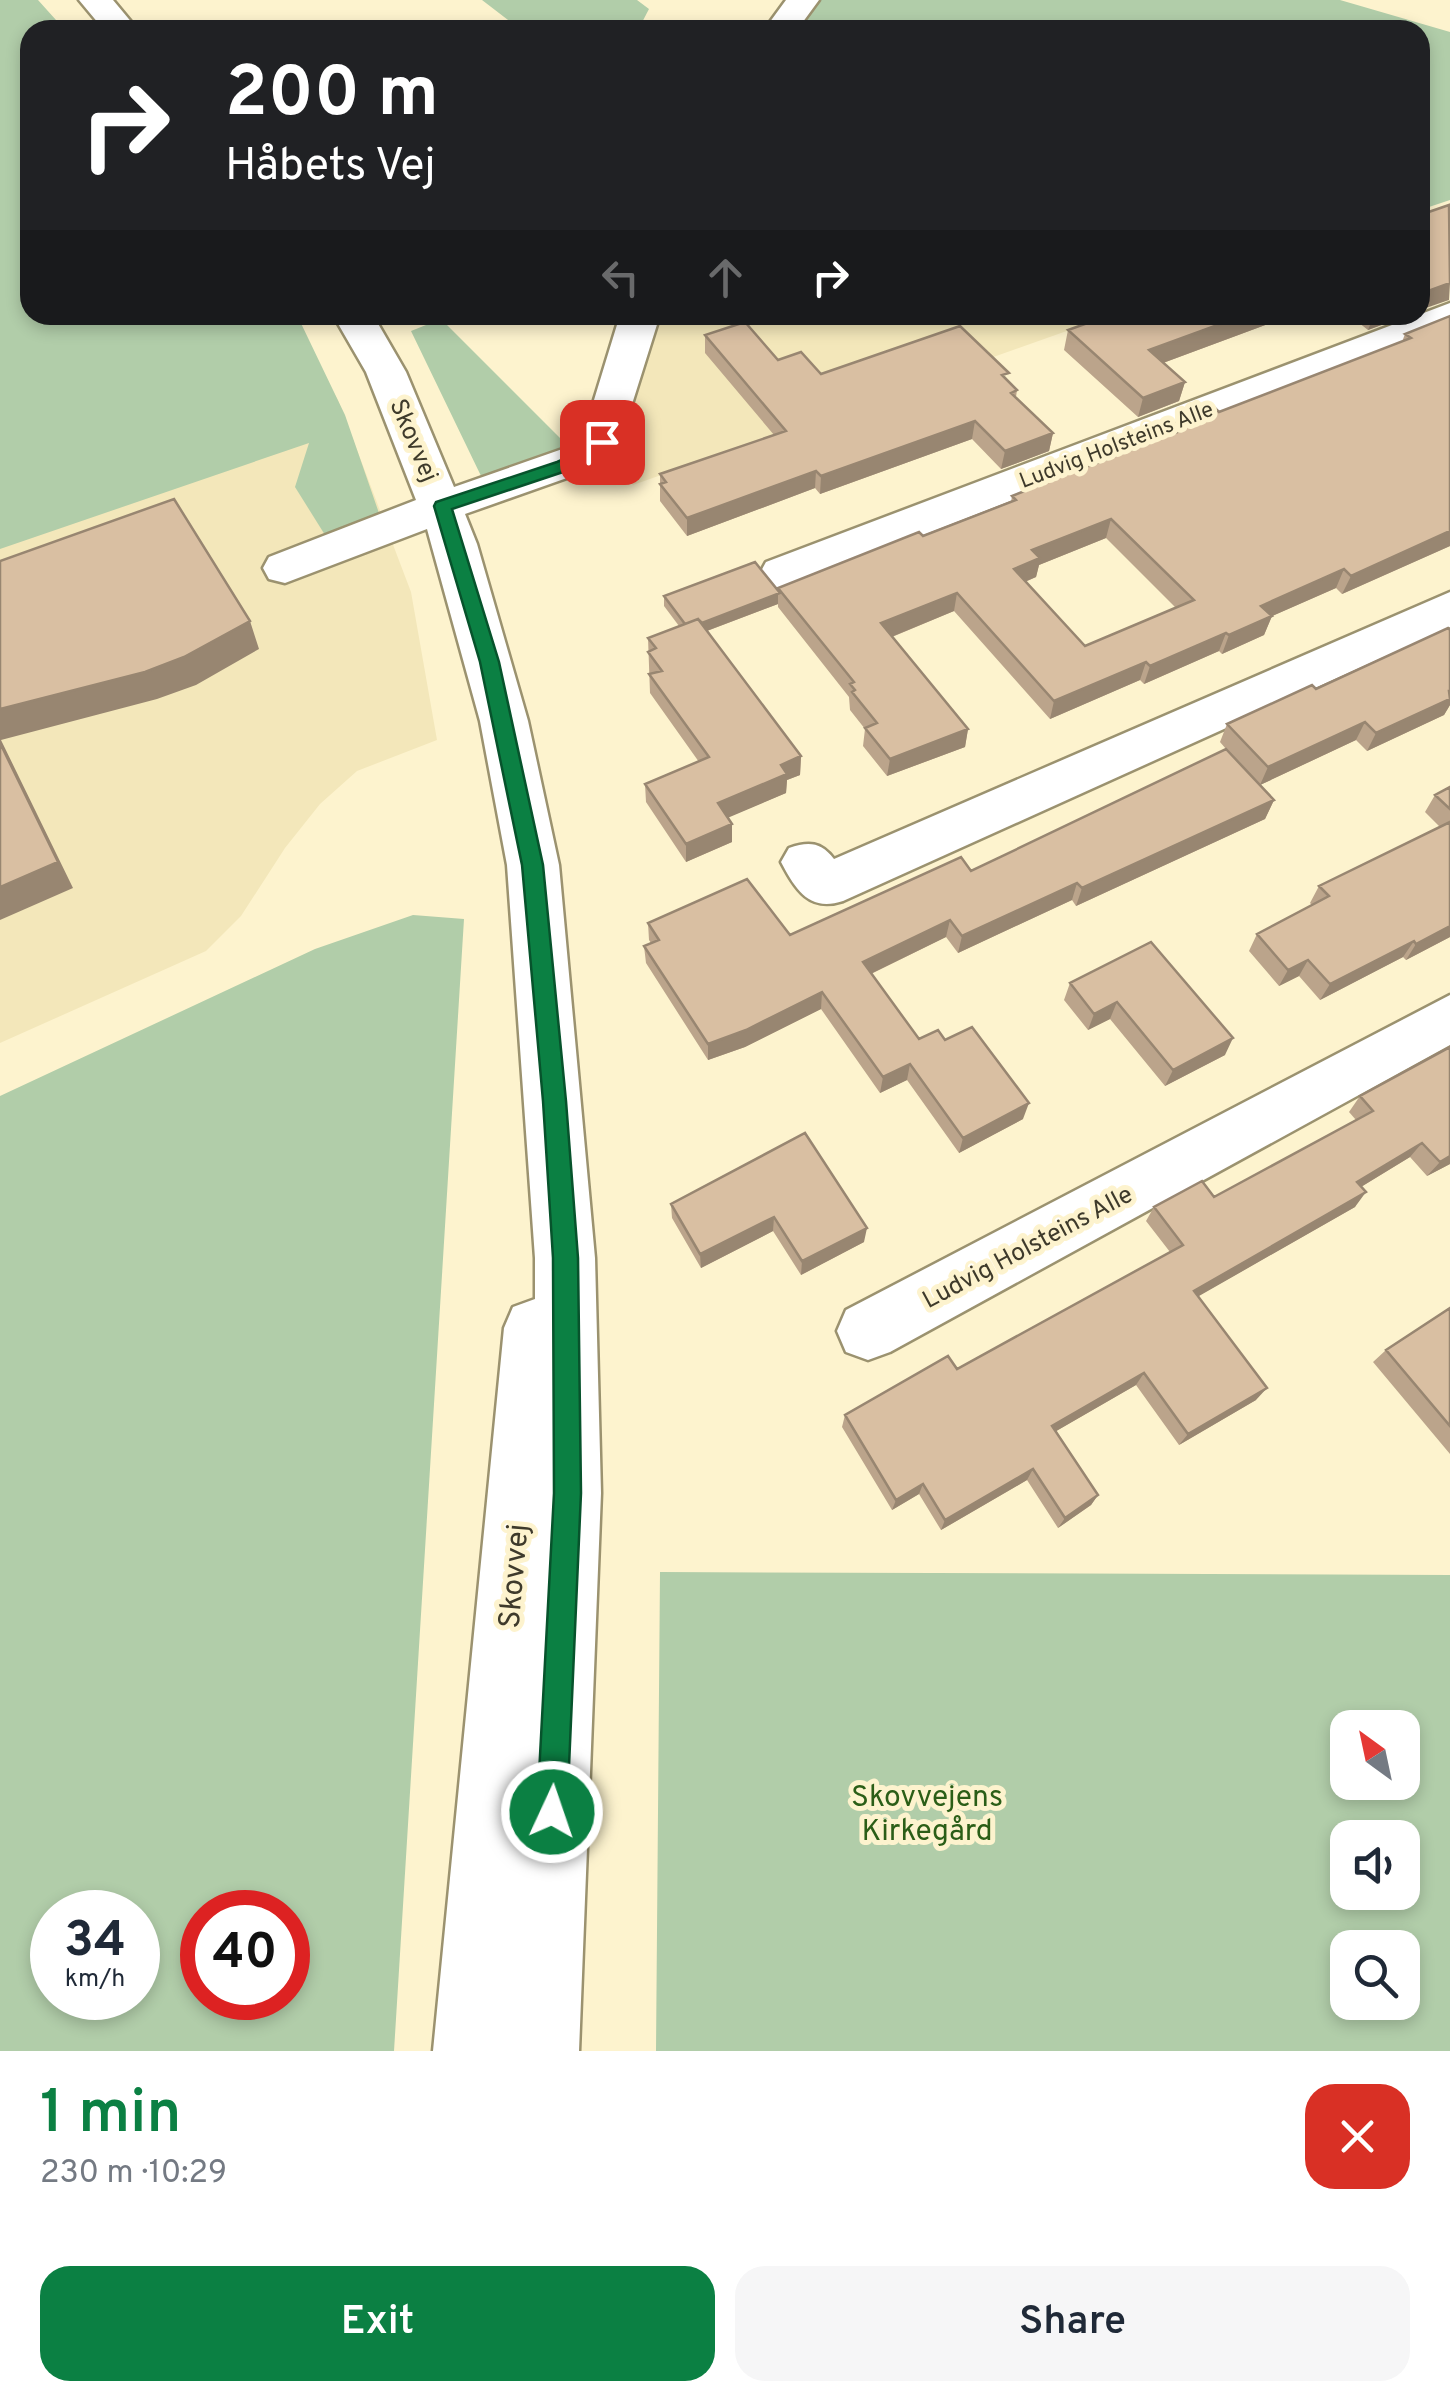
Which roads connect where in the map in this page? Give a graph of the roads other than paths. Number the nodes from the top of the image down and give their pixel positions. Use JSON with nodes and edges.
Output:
{"nodes":[{"id":1,"x":94,"y":0,"type":"edge"},
{"id":2,"x":803,"y":0,"type":"edge"},
{"id":3,"x":113,"y":20,"type":"edge"},
{"id":4,"x":788,"y":20,"type":"edge"},
{"id":5,"x":359,"y":325,"type":"edge"},
{"id":6,"x":637,"y":325,"type":"edge"},
{"id":7,"x":1424,"y":325,"type":"edge"},
{"id":8,"x":442,"y":506,"type":"junction"},
{"id":9,"x":285,"y":568,"type":"dead end"},
{"id":10,"x":782,"y":573,"type":"dead end"},
{"id":11,"x":1450,"y":608,"type":"edge"},
{"id":12,"x":807,"y":862,"type":"dead end"},
{"id":13,"x":1450,"y":1018,"type":"edge"},
{"id":14,"x":554,"y":1101,"type":"junction"},
{"id":15,"x":868,"y":1331,"type":"dead end"},
{"id":16,"x":472,"y":2051,"type":"edge"},
{"id":17,"x":540,"y":2051,"type":"edge"}],
"edges":[{"from":1,"to":3,"type":"street"},
{"from":2,"to":4,"type":"street"},
{"from":5,"to":8,"type":"street","name":"Skovvej"},
{"from":6,"to":8,"type":"street"},
{"from":7,"to":10,"type":"street","name":"Ludvig Holsteins Alle"},
{"from":8,"to":9,"type":"street"},
{"from":8,"to":14,"type":"street","name":"Skovvej"},
{"from":11,"to":12,"type":"street"},
{"from":13,"to":15,"type":"street","name":"Ludvig Holsteins Alle"},
{"from":14,"to":16,"type":"street","name":"Skovvej"},
{"from":14,"to":17,"type":"street","name":"Skovvej"}]}
